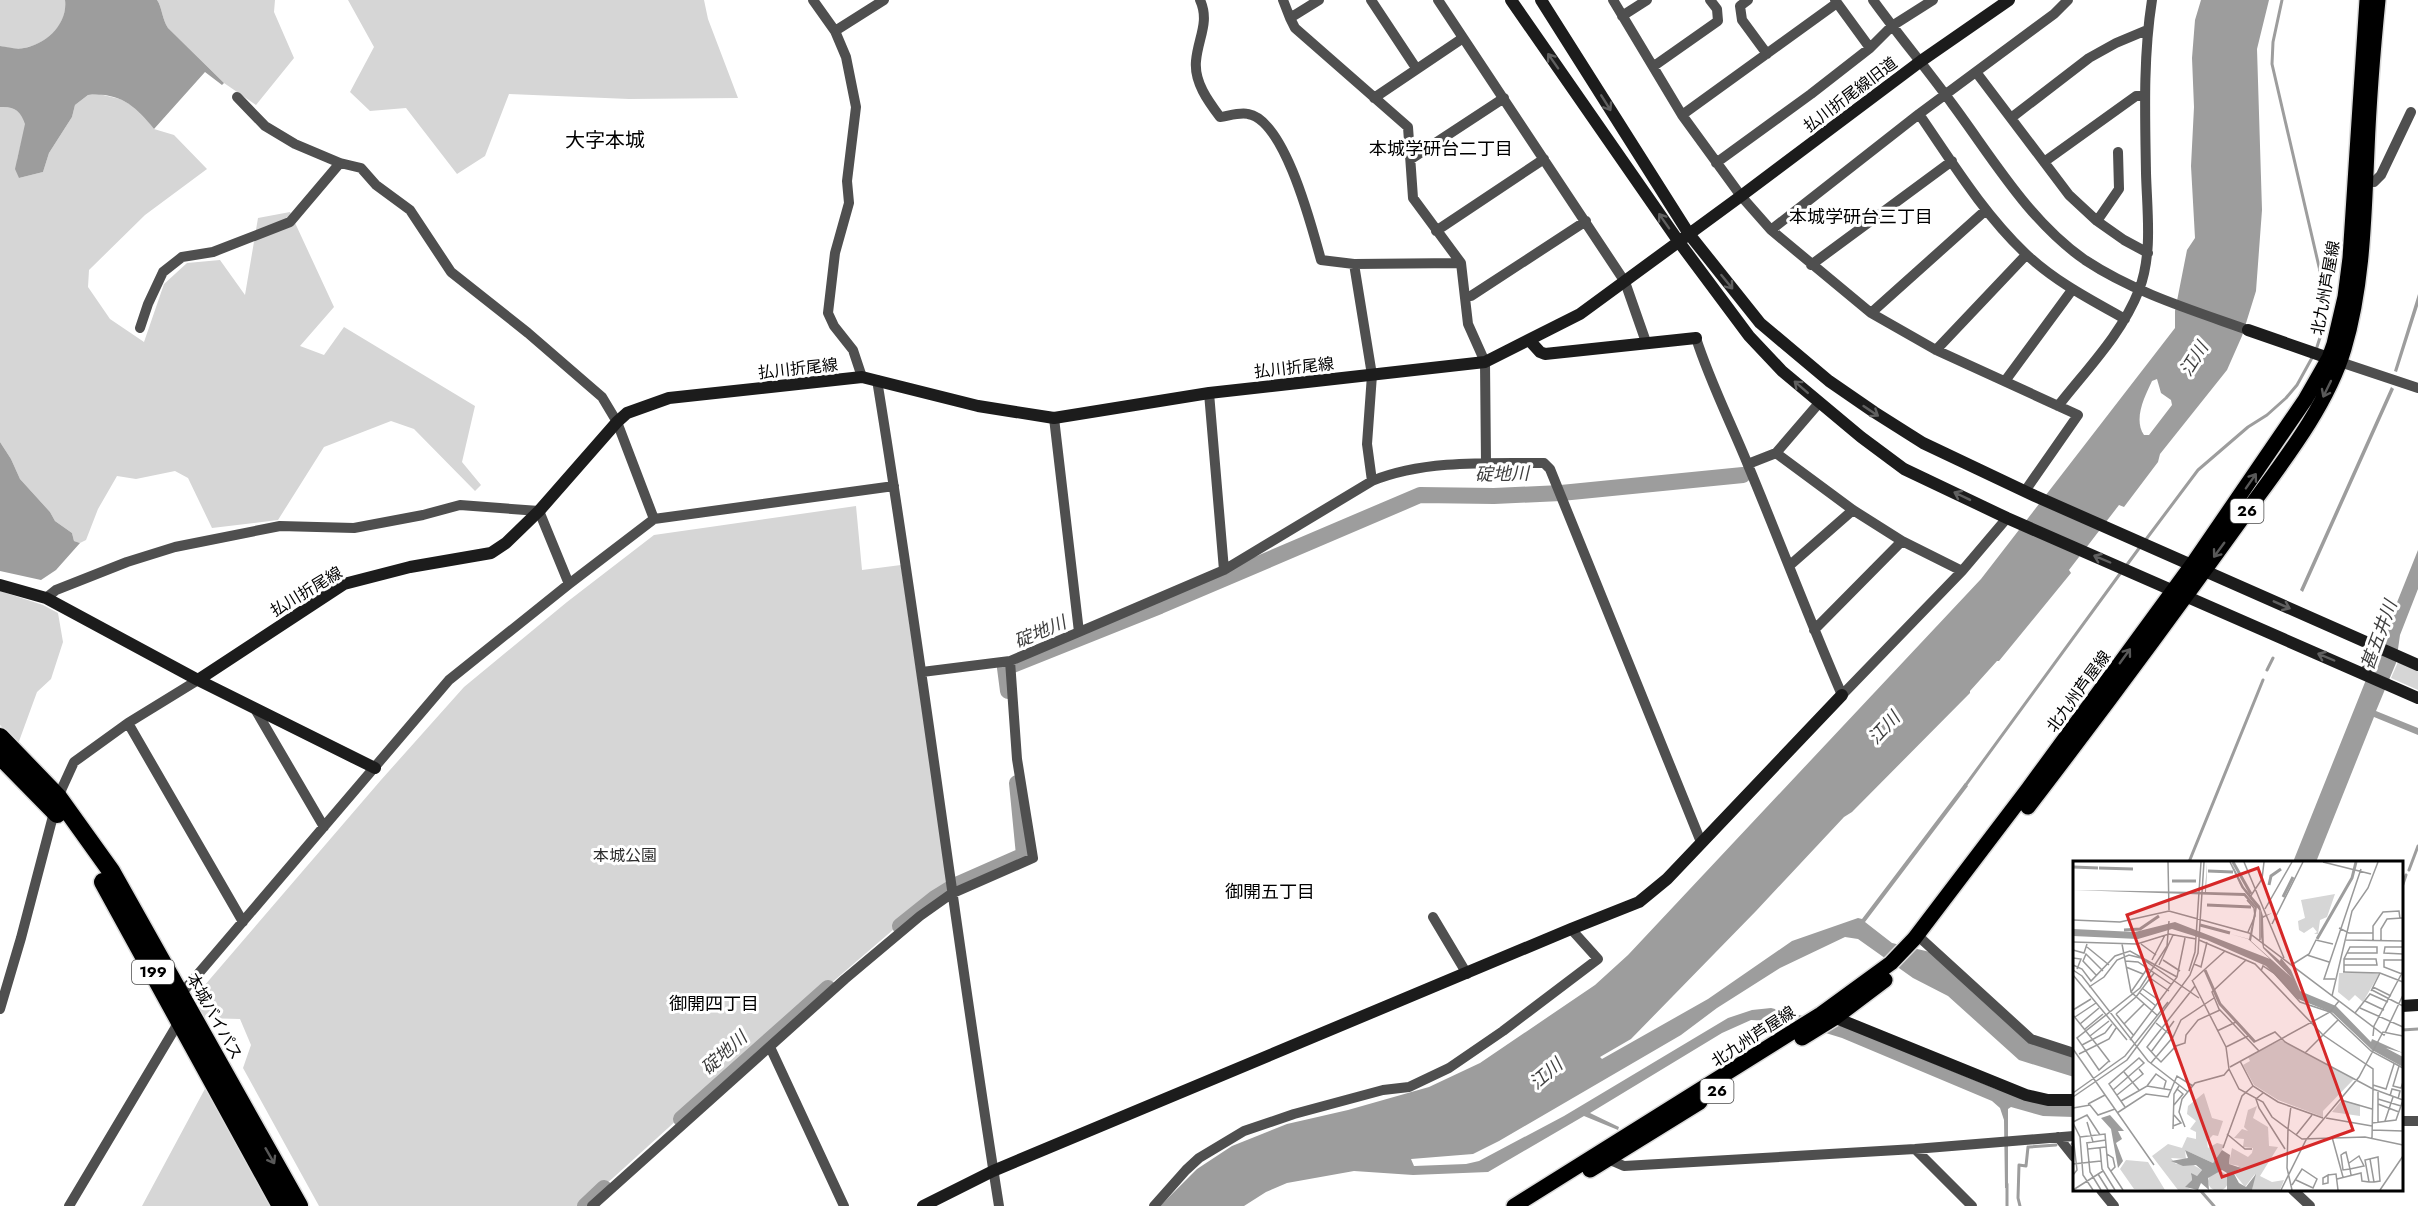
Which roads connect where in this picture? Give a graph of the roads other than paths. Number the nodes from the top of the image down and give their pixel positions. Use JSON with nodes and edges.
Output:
{"nodes":[{"id":1,"x":813,"y":0,"type":"edge"},
{"id":2,"x":884,"y":0,"type":"edge"},
{"id":3,"x":1200,"y":0,"type":"edge"},
{"id":4,"x":1283,"y":0,"type":"edge"},
{"id":5,"x":1319,"y":0,"type":"edge"},
{"id":6,"x":1371,"y":0,"type":"edge"},
{"id":7,"x":1438,"y":0,"type":"edge"},
{"id":8,"x":1510,"y":0,"type":"edge"},
{"id":9,"x":1541,"y":0,"type":"edge"},
{"id":10,"x":1613,"y":0,"type":"edge"},
{"id":11,"x":1647,"y":0,"type":"edge"},
{"id":12,"x":1710,"y":0,"type":"edge"},
{"id":13,"x":1748,"y":0,"type":"edge"},
{"id":14,"x":1873,"y":0,"type":"edge"},
{"id":15,"x":2009,"y":0,"type":"edge"},
{"id":16,"x":2068,"y":0,"type":"edge"},
{"id":17,"x":2152,"y":0,"type":"edge"},
{"id":18,"x":2367,"y":0,"type":"edge"},
{"id":19,"x":2378,"y":0,"type":"edge"},
{"id":20,"x":1836,"y":2,"type":"edge"},
{"id":21,"x":1925,"y":2,"type":"edge"},
{"id":22,"x":1622,"y":16,"type":"junction"},
{"id":23,"x":1290,"y":18,"type":"junction"},
{"id":24,"x":1892,"y":26,"type":"junction"},
{"id":25,"x":2147,"y":30,"type":"junction"},
{"id":26,"x":835,"y":31,"type":"junction"},
{"id":27,"x":1463,"y":38,"type":"junction"},
{"id":28,"x":1870,"y":48,"type":"junction"},
{"id":29,"x":1767,"y":54,"type":"junction"},
{"id":30,"x":1921,"y":61,"type":"junction"},
{"id":31,"x":1654,"y":66,"type":"junction"},
{"id":32,"x":1416,"y":68,"type":"junction"},
{"id":33,"x":1976,"y":72,"type":"junction"},
{"id":34,"x":1946,"y":94,"type":"junction"},
{"id":35,"x":2145,"y":96,"type":"junction"},
{"id":36,"x":237,"y":97,"type":"dead end"},
{"id":37,"x":1374,"y":98,"type":"junction"},
{"id":38,"x":1504,"y":98,"type":"junction"},
{"id":39,"x":2411,"y":112,"type":"dead end"},
{"id":40,"x":1919,"y":114,"type":"junction"},
{"id":41,"x":1682,"y":115,"type":"junction"},
{"id":42,"x":2011,"y":118,"type":"junction"},
{"id":43,"x":2118,"y":152,"type":"dead end"},
{"id":44,"x":1411,"y":159,"type":"junction"},
{"id":45,"x":1544,"y":159,"type":"junction"},
{"id":46,"x":1952,"y":161,"type":"junction"},
{"id":47,"x":2044,"y":162,"type":"junction"},
{"id":48,"x":340,"y":163,"type":"junction"},
{"id":49,"x":1716,"y":163,"type":"junction"},
{"id":50,"x":2361,"y":177,"type":"junction"},
{"id":51,"x":1741,"y":196,"type":"junction"},
{"id":52,"x":1986,"y":210,"type":"junction"},
{"id":53,"x":2097,"y":220,"type":"junction"},
{"id":54,"x":1586,"y":221,"type":"junction"},
{"id":55,"x":1770,"y":230,"type":"junction"},
{"id":56,"x":1436,"y":231,"type":"junction"},
{"id":57,"x":1689,"y":234,"type":"junction"},
{"id":58,"x":1678,"y":242,"type":"junction"},
{"id":59,"x":2148,"y":252,"type":"junction"},
{"id":60,"x":2026,"y":255,"type":"junction"},
{"id":61,"x":1461,"y":263,"type":"junction"},
{"id":62,"x":1354,"y":264,"type":"junction"},
{"id":63,"x":1811,"y":266,"type":"junction"},
{"id":64,"x":1626,"y":282,"type":"junction"},
{"id":65,"x":2139,"y":289,"type":"junction"},
{"id":66,"x":2072,"y":290,"type":"junction"},
{"id":67,"x":1465,"y":296,"type":"junction"},
{"id":68,"x":1870,"y":313,"type":"junction"},
{"id":69,"x":2125,"y":320,"type":"junction"},
{"id":70,"x":140,"y":328,"type":"dead end"},
{"id":71,"x":2246,"y":330,"type":"joint"},
{"id":72,"x":1696,"y":338,"type":"joint"},
{"id":73,"x":1530,"y":341,"type":"junction"},
{"id":74,"x":1646,"y":342,"type":"junction"},
{"id":75,"x":1936,"y":350,"type":"junction"},
{"id":76,"x":2334,"y":360,"type":"junction"},
{"id":77,"x":1485,"y":362,"type":"junction"},
{"id":78,"x":1372,"y":375,"type":"junction"},
{"id":79,"x":862,"y":377,"type":"junction"},
{"id":80,"x":876,"y":380,"type":"junction"},
{"id":81,"x":2005,"y":381,"type":"junction"},
{"id":82,"x":2418,"y":388,"type":"edge"},
{"id":83,"x":1209,"y":393,"type":"junction"},
{"id":84,"x":1819,"y":403,"type":"junction"},
{"id":85,"x":2058,"y":406,"type":"junction"},
{"id":86,"x":1054,"y":418,"type":"junction"},
{"id":87,"x":616,"y":422,"type":"junction"},
{"id":88,"x":1776,"y":453,"type":"junction"},
{"id":89,"x":1486,"y":463,"type":"junction"},
{"id":90,"x":1748,"y":464,"type":"junction"},
{"id":91,"x":1372,"y":481,"type":"junction"},
{"id":92,"x":894,"y":486,"type":"junction"},
{"id":93,"x":2030,"y":494,"type":"junction"},
{"id":94,"x":1853,"y":510,"type":"junction"},
{"id":95,"x":539,"y":511,"type":"junction"},
{"id":96,"x":654,"y":519,"type":"junction"},
{"id":97,"x":2011,"y":520,"type":"junction"},
{"id":98,"x":1902,"y":541,"type":"junction"},
{"id":99,"x":1789,"y":566,"type":"junction"},
{"id":100,"x":2198,"y":568,"type":"junction"},
{"id":101,"x":1224,"y":570,"type":"junction"},
{"id":102,"x":1962,"y":571,"type":"junction"},
{"id":103,"x":569,"y":584,"type":"junction"},
{"id":104,"x":0,"y":585,"type":"edge"},
{"id":105,"x":2180,"y":593,"type":"junction"},
{"id":106,"x":46,"y":598,"type":"junction"},
{"id":107,"x":1814,"y":630,"type":"junction"},
{"id":108,"x":1079,"y":632,"type":"junction"},
{"id":109,"x":2376,"y":647,"type":"junction"},
{"id":110,"x":1010,"y":661,"type":"junction"},
{"id":111,"x":2418,"y":664,"type":"edge"},
{"id":112,"x":922,"y":672,"type":"junction"},
{"id":113,"x":2365,"y":674,"type":"junction"},
{"id":114,"x":198,"y":680,"type":"junction"},
{"id":115,"x":1842,"y":695,"type":"junction"},
{"id":116,"x":2418,"y":698,"type":"edge"},
{"id":117,"x":255,"y":709,"type":"junction"},
{"id":118,"x":128,"y":723,"type":"junction"},
{"id":119,"x":0,"y":737,"type":"edge"},
{"id":120,"x":0,"y":756,"type":"edge"},
{"id":121,"x":375,"y":768,"type":"junction"},
{"id":122,"x":56,"y":804,"type":"junction"},
{"id":123,"x":324,"y":827,"type":"junction"},
{"id":124,"x":1701,"y":842,"type":"junction"},
{"id":125,"x":951,"y":894,"type":"junction"},
{"id":126,"x":1433,"y":917,"type":"dead end"},
{"id":127,"x":243,"y":922,"type":"junction"},
{"id":128,"x":1571,"y":929,"type":"junction"},
{"id":129,"x":1920,"y":940,"type":"junction"},
{"id":130,"x":1467,"y":974,"type":"junction"},
{"id":131,"x":181,"y":994,"type":"junction"},
{"id":132,"x":2418,"y":1005,"type":"edge"},
{"id":133,"x":2403,"y":1006,"type":"edge"},
{"id":134,"x":0,"y":1009,"type":"edge"},
{"id":135,"x":1828,"y":1015,"type":"junction"},
{"id":136,"x":180,"y":1020,"type":"junction"},
{"id":137,"x":770,"y":1047,"type":"junction"},
{"id":138,"x":2073,"y":1053,"type":"edge"},
{"id":139,"x":2073,"y":1100,"type":"edge"},
{"id":140,"x":2073,"y":1136,"type":"edge"},
{"id":141,"x":2058,"y":1137,"type":"junction"},
{"id":142,"x":1915,"y":1149,"type":"junction"},
{"id":143,"x":1605,"y":1155,"type":"junction"},
{"id":144,"x":2073,"y":1156,"type":"edge"},
{"id":145,"x":993,"y":1171,"type":"junction"},
{"id":146,"x":2102,"y":1191,"type":"edge"},
{"id":147,"x":2294,"y":1191,"type":"edge"},
{"id":148,"x":277,"y":1204,"type":"edge"},
{"id":149,"x":69,"y":1206,"type":"edge"},
{"id":150,"x":298,"y":1206,"type":"edge"},
{"id":151,"x":592,"y":1206,"type":"edge"},
{"id":152,"x":844,"y":1206,"type":"edge"},
{"id":153,"x":923,"y":1206,"type":"edge"},
{"id":154,"x":999,"y":1206,"type":"edge"},
{"id":155,"x":1154,"y":1206,"type":"edge"},
{"id":156,"x":1514,"y":1206,"type":"edge"},
{"id":157,"x":1531,"y":1206,"type":"edge"},
{"id":158,"x":1972,"y":1206,"type":"edge"},
{"id":159,"x":2114,"y":1206,"type":"edge"},
{"id":160,"x":2310,"y":1206,"type":"edge"}],
"edges":[{"from":1,"to":26,"type":"street"},
{"from":2,"to":26,"type":"street"},
{"from":3,"to":62,"type":"street"},
{"from":4,"to":23,"type":"street"},
{"from":5,"to":23,"type":"street"},
{"from":6,"to":32,"type":"street"},
{"from":7,"to":27,"type":"street"},
{"from":58,"to":8,"type":"street","one_way":true},
{"from":9,"to":57,"type":"street","one_way":true},
{"from":10,"to":22,"type":"street"},
{"from":11,"to":22,"type":"street"},
{"from":12,"to":31,"type":"street"},
{"from":13,"to":29,"type":"street"},
{"from":14,"to":24,"type":"street"},
{"from":15,"to":30,"type":"street"},
{"from":16,"to":33,"type":"street"},
{"from":17,"to":25,"type":"street"},
{"from":18,"to":50,"type":"main road","name":"北九州芦屋線","number":"26"},
{"from":19,"to":50,"type":"main road","name":"北九州芦屋線","number":"26"},
{"from":20,"to":28,"type":"street"},
{"from":20,"to":29,"type":"street"},
{"from":21,"to":24,"type":"street"},
{"from":22,"to":31,"type":"street"},
{"from":23,"to":37,"type":"street"},
{"from":24,"to":28,"type":"street"},
{"from":24,"to":30,"type":"street"},
{"from":25,"to":35,"type":"street"},
{"from":25,"to":42,"type":"street"},
{"from":26,"to":79,"type":"street"},
{"from":27,"to":32,"type":"street"},
{"from":27,"to":38,"type":"street"},
{"from":28,"to":49,"type":"street"},
{"from":29,"to":41,"type":"street"},
{"from":30,"to":34,"type":"street","name":"払川折尾線旧道"},
{"from":30,"to":51,"type":"street","name":"払川折尾線旧道"},
{"from":31,"to":41,"type":"street"},
{"from":32,"to":37,"type":"street"},
{"from":33,"to":34,"type":"street"},
{"from":33,"to":42,"type":"street"},
{"from":34,"to":40,"type":"street"},
{"from":34,"to":65,"type":"street","name":"払川折尾線旧道"},
{"from":35,"to":47,"type":"street"},
{"from":35,"to":59,"type":"street"},
{"from":36,"to":48,"type":"street"},
{"from":37,"to":44,"type":"street"},
{"from":38,"to":44,"type":"street"},
{"from":38,"to":45,"type":"street"},
{"from":39,"to":50,"type":"street"},
{"from":40,"to":46,"type":"street"},
{"from":40,"to":55,"type":"street"},
{"from":41,"to":49,"type":"street"},
{"from":42,"to":47,"type":"street"},
{"from":43,"to":53,"type":"street"},
{"from":44,"to":56,"type":"street"},
{"from":45,"to":54,"type":"street"},
{"from":45,"to":56,"type":"street"},
{"from":46,"to":52,"type":"street"},
{"from":46,"to":63,"type":"street"},
{"from":47,"to":53,"type":"street"},
{"from":48,"to":70,"type":"street"},
{"from":48,"to":87,"type":"street"},
{"from":49,"to":51,"type":"street"},
{"from":50,"to":76,"type":"main road","name":"北九州芦屋線","number":"26"},
{"from":51,"to":55,"type":"street"},
{"from":51,"to":57,"type":"street","name":"払川折尾線旧道"},
{"from":52,"to":60,"type":"street"},
{"from":52,"to":68,"type":"street"},
{"from":53,"to":59,"type":"street"},
{"from":54,"to":64,"type":"street"},
{"from":54,"to":67,"type":"street"},
{"from":55,"to":63,"type":"street"},
{"from":56,"to":61,"type":"street"},
{"from":57,"to":58,"type":"street","name":"払川折尾線旧道"},
{"from":57,"to":93,"type":"street","one_way":true},
{"from":58,"to":64,"type":"street","name":"払川折尾線旧道"},
{"from":84,"to":58,"type":"street","one_way":true},
{"from":59,"to":65,"type":"street"},
{"from":60,"to":66,"type":"street"},
{"from":60,"to":75,"type":"street"},
{"from":61,"to":62,"type":"street"},
{"from":61,"to":67,"type":"street"},
{"from":62,"to":78,"type":"street"},
{"from":63,"to":68,"type":"street"},
{"from":64,"to":73,"type":"street","name":"払川折尾線旧道"},
{"from":64,"to":74,"type":"street"},
{"from":65,"to":69,"type":"street"},
{"from":65,"to":71,"type":"street","name":"払川折尾線旧道"},
{"from":66,"to":69,"type":"street"},
{"from":66,"to":81,"type":"street"},
{"from":67,"to":77,"type":"street"},
{"from":68,"to":75,"type":"street"},
{"from":69,"to":85,"type":"street"},
{"from":71,"to":76,"type":"street"},
{"from":72,"to":74,"type":"street"},
{"from":72,"to":90,"type":"street"},
{"from":73,"to":74,"type":"street"},
{"from":73,"to":77,"type":"street","name":"払川折尾線"},
{"from":75,"to":81,"type":"street"},
{"from":76,"to":82,"type":"street"},
{"from":76,"to":100,"type":"main road","name":"北九州芦屋線","number":"26"},
{"from":77,"to":78,"type":"street","name":"払川折尾線"},
{"from":77,"to":89,"type":"street"},
{"from":78,"to":83,"type":"street","name":"払川折尾線"},
{"from":78,"to":91,"type":"street"},
{"from":79,"to":80,"type":"street","name":"払川折尾線"},
{"from":79,"to":87,"type":"street","name":"払川折尾線"},
{"from":80,"to":86,"type":"street","name":"払川折尾線"},
{"from":80,"to":92,"type":"street"},
{"from":81,"to":85,"type":"street"},
{"from":83,"to":86,"type":"street","name":"払川折尾線"},
{"from":83,"to":101,"type":"street"},
{"from":84,"to":88,"type":"street"},
{"from":97,"to":84,"type":"street","one_way":true},
{"from":85,"to":93,"type":"street"},
{"from":86,"to":108,"type":"street"},
{"from":87,"to":95,"type":"street","name":"払川折尾線"},
{"from":87,"to":96,"type":"street"},
{"from":88,"to":90,"type":"street"},
{"from":88,"to":94,"type":"street"},
{"from":89,"to":91,"type":"street"},
{"from":89,"to":124,"type":"street"},
{"from":90,"to":99,"type":"street"},
{"from":91,"to":101,"type":"street"},
{"from":92,"to":96,"type":"street"},
{"from":92,"to":112,"type":"street"},
{"from":93,"to":100,"type":"street"},
{"from":94,"to":98,"type":"street"},
{"from":94,"to":99,"type":"street"},
{"from":95,"to":103,"type":"street"},
{"from":95,"to":106,"type":"street"},
{"from":95,"to":114,"type":"street","name":"払川折尾線"},
{"from":96,"to":103,"type":"street"},
{"from":97,"to":102,"type":"street"},
{"from":105,"to":97,"type":"street","one_way":true},
{"from":98,"to":102,"type":"street"},
{"from":98,"to":107,"type":"street"},
{"from":99,"to":107,"type":"street"},
{"from":100,"to":105,"type":"main road","name":"北九州芦屋線","number":"26"},
{"from":100,"to":109,"type":"street","one_way":true},
{"from":101,"to":108,"type":"street"},
{"from":102,"to":115,"type":"street"},
{"from":103,"to":121,"type":"street"},
{"from":104,"to":106,"type":"street"},
{"from":113,"to":105,"type":"street","one_way":true},
{"from":105,"to":129,"type":"main road","name":"北九州芦屋線","number":"26"},
{"from":106,"to":114,"type":"street"},
{"from":107,"to":115,"type":"street"},
{"from":108,"to":110,"type":"street"},
{"from":109,"to":111,"type":"street"},
{"from":109,"to":113,"type":"street"},
{"from":110,"to":112,"type":"street"},
{"from":110,"to":125,"type":"street"},
{"from":112,"to":125,"type":"street"},
{"from":113,"to":116,"type":"street"},
{"from":114,"to":117,"type":"street"},
{"from":114,"to":118,"type":"street"},
{"from":115,"to":124,"type":"street"},
{"from":117,"to":121,"type":"street"},
{"from":117,"to":123,"type":"street"},
{"from":118,"to":122,"type":"street"},
{"from":118,"to":127,"type":"street"},
{"from":119,"to":122,"type":"highway","name":"本城バイパス","number":"199"},
{"from":120,"to":122,"type":"highway","name":"本城バイパス","number":"199"},
{"from":121,"to":123,"type":"street"},
{"from":122,"to":131,"type":"highway","name":"本城バイパス","number":"199"},
{"from":122,"to":134,"type":"street"},
{"from":122,"to":136,"type":"highway","name":"本城バイパス","number":"199"},
{"from":123,"to":127,"type":"street"},
{"from":124,"to":128,"type":"street"},
{"from":125,"to":137,"type":"street"},
{"from":125,"to":145,"type":"street"},
{"from":126,"to":130,"type":"street"},
{"from":127,"to":131,"type":"street"},
{"from":128,"to":130,"type":"street"},
{"from":128,"to":155,"type":"street"},
{"from":129,"to":135,"type":"main road","name":"北九州芦屋線","number":"26"},
{"from":129,"to":138,"type":"street"},
{"from":130,"to":145,"type":"street"},
{"from":131,"to":150,"type":"highway","name":"本城バイパス","number":"199","one_way":true},
{"from":132,"to":133,"type":"street"},
{"from":135,"to":139,"type":"street"},
{"from":135,"to":143,"type":"main road","name":"北九州芦屋線","number":"26"},
{"from":136,"to":148,"type":"highway","name":"本城バイパス","number":"199"},
{"from":136,"to":149,"type":"street"},
{"from":137,"to":151,"type":"street"},
{"from":137,"to":152,"type":"street"},
{"from":140,"to":141,"type":"street"},
{"from":141,"to":142,"type":"street"},
{"from":141,"to":144,"type":"street"},
{"from":142,"to":143,"type":"street"},
{"from":142,"to":158,"type":"street"},
{"from":143,"to":156,"type":"main road","name":"北九州芦屋線","number":"26"},
{"from":143,"to":157,"type":"main road","name":"北九州芦屋線","number":"26"},
{"from":145,"to":153,"type":"street"},
{"from":145,"to":154,"type":"street"},
{"from":146,"to":159,"type":"street"},
{"from":147,"to":160,"type":"street"}]}
